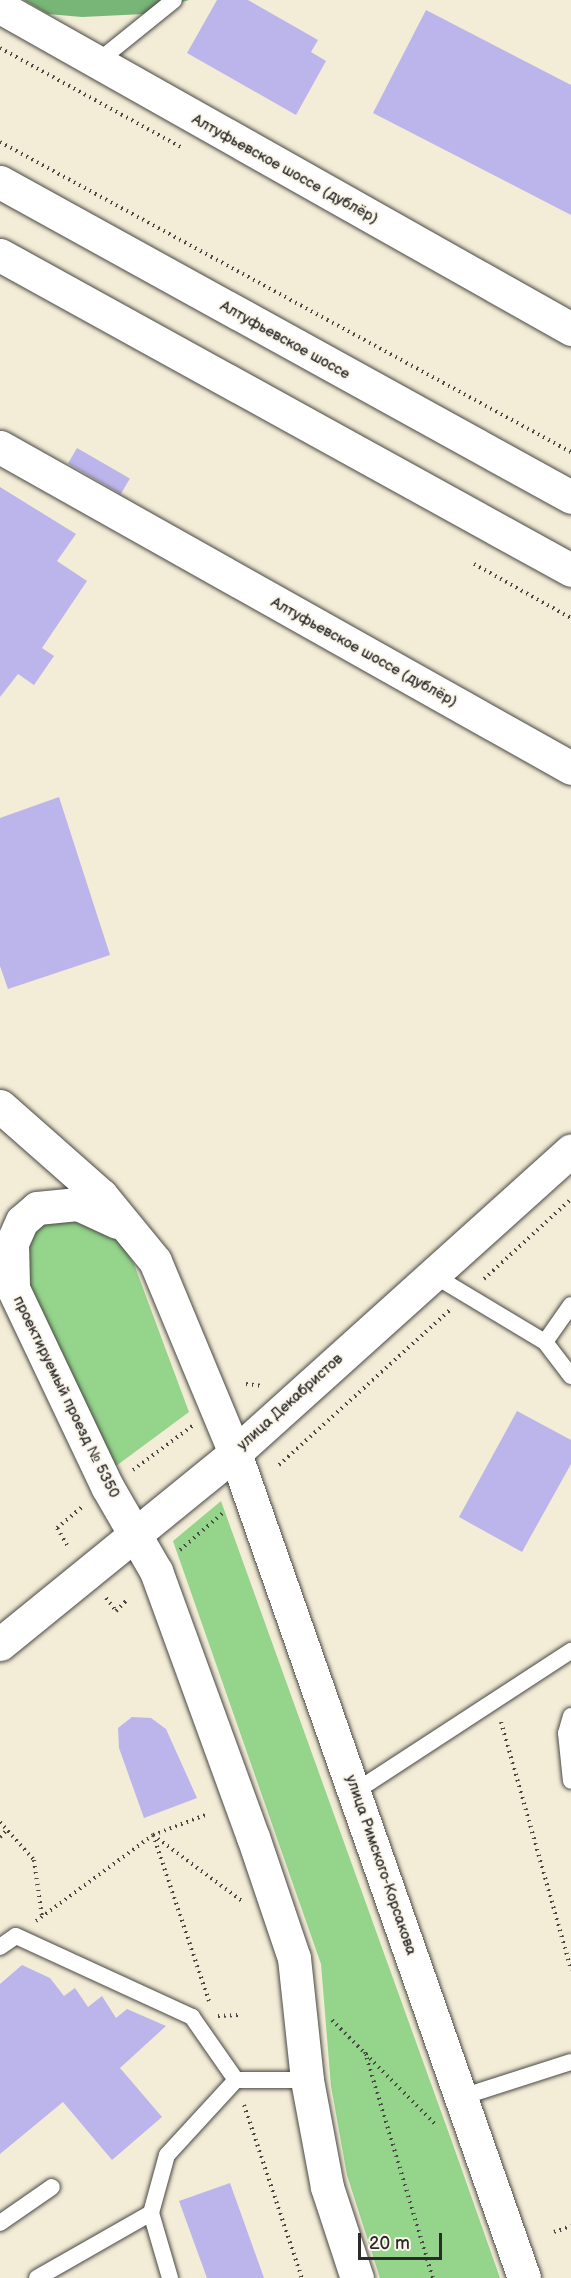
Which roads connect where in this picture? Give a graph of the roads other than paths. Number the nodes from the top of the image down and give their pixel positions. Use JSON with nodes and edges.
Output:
{"nodes":[{"id":1,"x":174,"y":0,"type":"edge"},
{"id":2,"x":0,"y":7,"type":"edge"},
{"id":3,"x":96,"y":63,"type":"junction"},
{"id":4,"x":0,"y":182,"type":"edge"},
{"id":5,"x":0,"y":255,"type":"edge"},
{"id":6,"x":571,"y":328,"type":"edge"},
{"id":7,"x":0,"y":447,"type":"edge"},
{"id":8,"x":571,"y":497,"type":"edge"},
{"id":9,"x":571,"y":570,"type":"edge"},
{"id":10,"x":571,"y":768,"type":"edge"},
{"id":11,"x":0,"y":1107,"type":"edge"},
{"id":12,"x":571,"y":1150,"type":"edge"},
{"id":13,"x":134,"y":1232,"type":"junction"},
{"id":14,"x":0,"y":1261,"type":"edge"},
{"id":15,"x":429,"y":1273,"type":"junction"},
{"id":16,"x":14,"y":1291,"type":"junction"},
{"id":17,"x":571,"y":1305,"type":"edge"},
{"id":18,"x":545,"y":1342,"type":"junction"},
{"id":19,"x":571,"y":1376,"type":"edge"},
{"id":20,"x":235,"y":1453,"type":"junction"},
{"id":21,"x":134,"y":1533,"type":"junction"},
{"id":22,"x":0,"y":1644,"type":"edge"},
{"id":23,"x":571,"y":1651,"type":"edge"},
{"id":24,"x":571,"y":1716,"type":"edge"},
{"id":25,"x":571,"y":1781,"type":"edge"},
{"id":26,"x":356,"y":1791,"type":"junction"},
{"id":27,"x":0,"y":1947,"type":"edge"},
{"id":28,"x":571,"y":2062,"type":"edge"},
{"id":29,"x":236,"y":2080,"type":"junction"},
{"id":30,"x":307,"y":2080,"type":"junction"},
{"id":31,"x":462,"y":2097,"type":"junction"},
{"id":32,"x":52,"y":2187,"type":"dead end"},
{"id":33,"x":151,"y":2213,"type":"junction"},
{"id":34,"x":0,"y":2223,"type":"edge"},
{"id":35,"x":37,"y":2278,"type":"edge"},
{"id":36,"x":170,"y":2278,"type":"edge"},
{"id":37,"x":357,"y":2278,"type":"edge"},
{"id":38,"x":524,"y":2278,"type":"edge"}],
"edges":[{"from":1,"to":3,"type":"lane"},
{"from":2,"to":3,"type":"main road","name":"Алтуфьевское шоссе (дублёр)"},
{"from":3,"to":6,"type":"main road","name":"Алтуфьевское шоссе (дублёр)"},
{"from":4,"to":8,"type":"main road","name":"Алтуфьевское шоссе"},
{"from":5,"to":9,"type":"main road"},
{"from":7,"to":10,"type":"main road","name":"Алтуфьевское шоссе (дублёр)"},
{"from":11,"to":13,"type":"main road"},
{"from":12,"to":15,"type":"main road","name":"улица Декабристов"},
{"from":13,"to":16,"type":"main road"},
{"from":13,"to":20,"type":"main road"},
{"from":14,"to":16,"type":"main road","name":"проектируемый проезд № 5350"},
{"from":15,"to":18,"type":"lane"},
{"from":15,"to":20,"type":"main road","name":"улица Декабристов"},
{"from":16,"to":21,"type":"main road","name":"проектируемый проезд № 5350"},
{"from":17,"to":18,"type":"lane"},
{"from":18,"to":19,"type":"lane"},
{"from":20,"to":21,"type":"main road","name":"улица Декабристов"},
{"from":20,"to":26,"type":"main road","name":"улица Римского-Корсакова"},
{"from":21,"to":22,"type":"main road","name":"улица Декабристов"},
{"from":21,"to":30,"type":"main road"},
{"from":23,"to":26,"type":"lane"},
{"from":24,"to":25,"type":"lane"},
{"from":26,"to":31,"type":"main road","name":"улица Римского-Корсакова"},
{"from":27,"to":29,"type":"lane"},
{"from":28,"to":31,"type":"lane"},
{"from":29,"to":30,"type":"lane"},
{"from":29,"to":33,"type":"lane"},
{"from":30,"to":37,"type":"main road"},
{"from":31,"to":38,"type":"main road","name":"улица Римского-Корсакова"},
{"from":32,"to":34,"type":"lane"},
{"from":33,"to":35,"type":"lane"},
{"from":33,"to":36,"type":"lane"}]}
